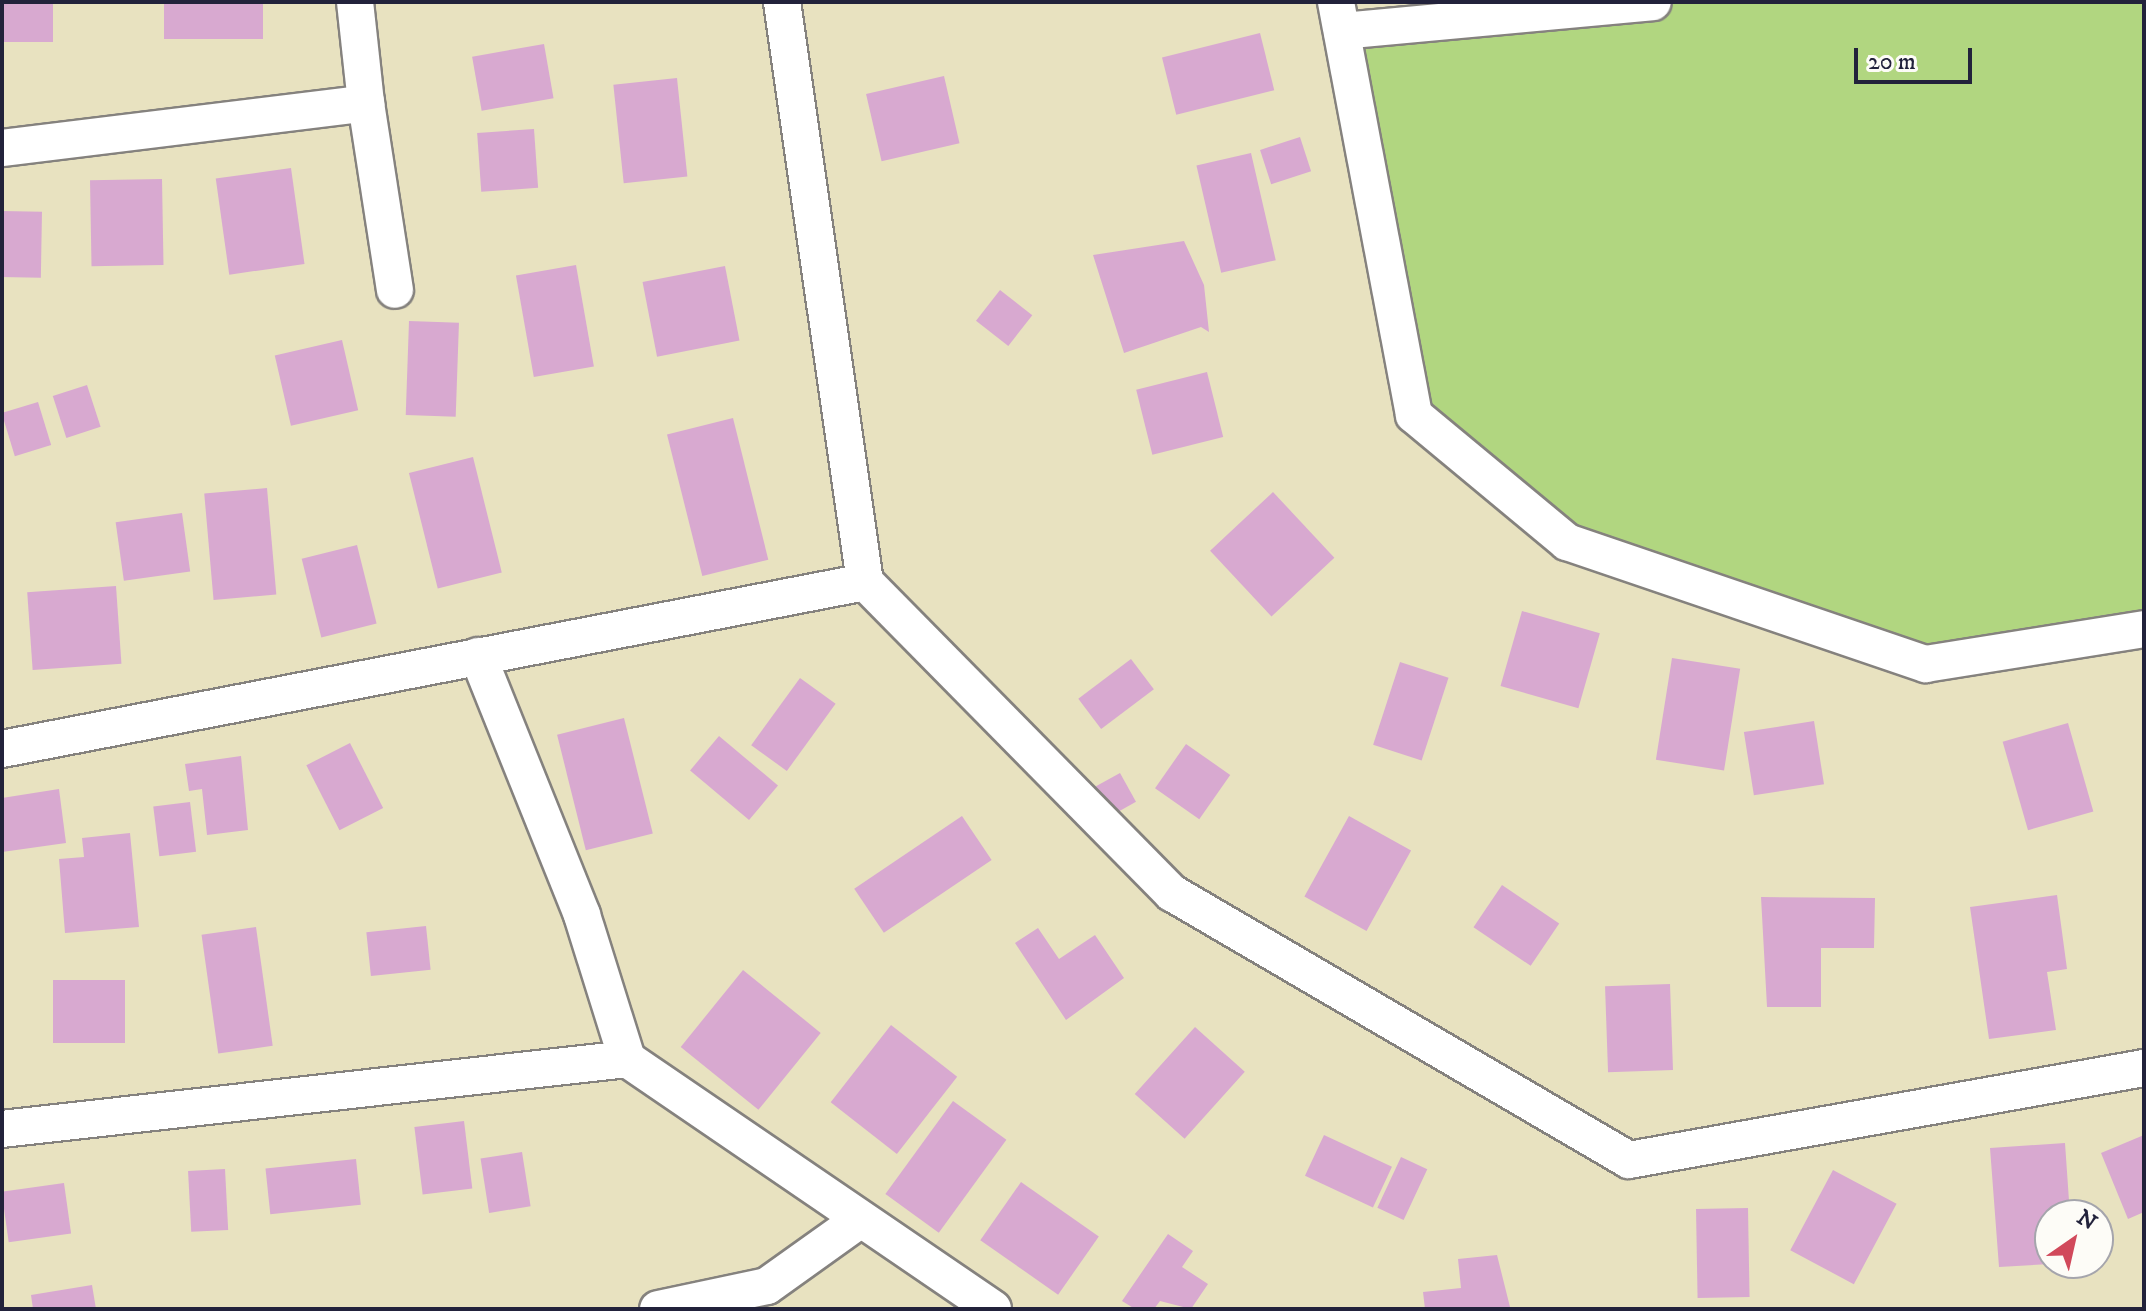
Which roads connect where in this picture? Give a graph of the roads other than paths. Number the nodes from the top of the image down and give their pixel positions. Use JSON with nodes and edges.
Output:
{"nodes":[{"id":1,"x":355,"y":2,"type":"edge"},
{"id":2,"x":782,"y":2,"type":"edge"},
{"id":3,"x":1653,"y":2,"type":"edge"},
{"id":4,"x":1339,"y":16,"type":"edge"},
{"id":5,"x":366,"y":103,"type":"junction"},
{"id":6,"x":2,"y":148,"type":"edge"},
{"id":7,"x":395,"y":290,"type":"dead end"},
{"id":8,"x":865,"y":582,"type":"junction"},
{"id":9,"x":2144,"y":629,"type":"edge"},
{"id":10,"x":478,"y":656,"type":"junction"},
{"id":11,"x":2,"y":749,"type":"edge"},
{"id":12,"x":627,"y":1059,"type":"junction"},
{"id":13,"x":2144,"y":1068,"type":"edge"},
{"id":14,"x":2,"y":1129,"type":"edge"},
{"id":15,"x":861,"y":1219,"type":"junction"},
{"id":16,"x":658,"y":1309,"type":"edge"},
{"id":17,"x":993,"y":1309,"type":"edge"}],
"edges":[{"from":1,"to":5,"type":"street"},
{"from":2,"to":8,"type":"street"},
{"from":3,"to":4,"type":"street"},
{"from":4,"to":9,"type":"street"},
{"from":5,"to":6,"type":"street"},
{"from":5,"to":7,"type":"street"},
{"from":8,"to":10,"type":"street"},
{"from":8,"to":13,"type":"street"},
{"from":10,"to":11,"type":"street"},
{"from":10,"to":12,"type":"street"},
{"from":12,"to":14,"type":"street"},
{"from":12,"to":15,"type":"street"},
{"from":15,"to":16,"type":"street"},
{"from":15,"to":17,"type":"street"}]}
